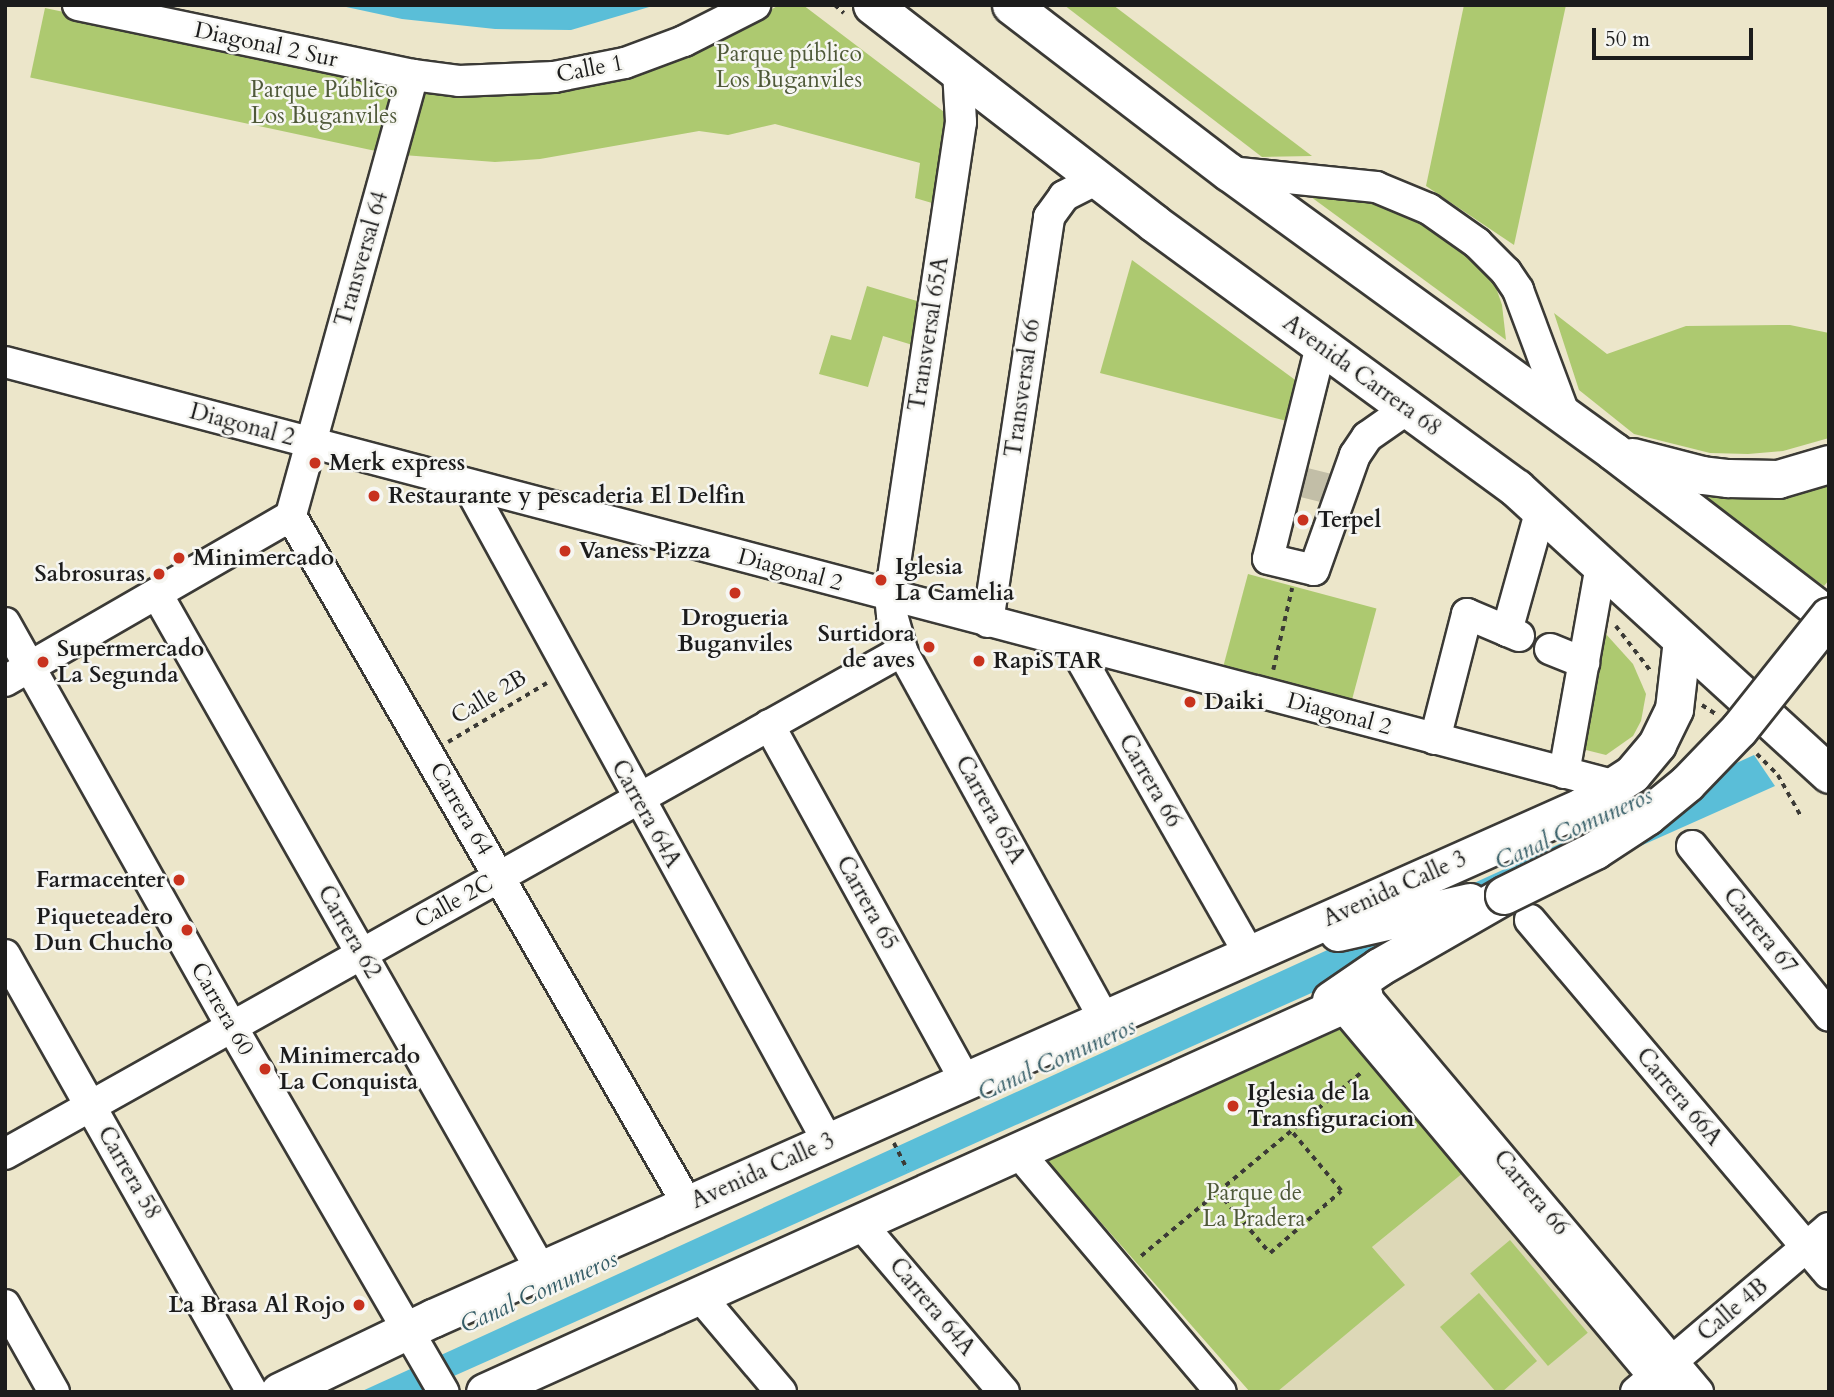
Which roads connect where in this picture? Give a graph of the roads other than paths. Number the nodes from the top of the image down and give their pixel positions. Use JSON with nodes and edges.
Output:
{"nodes":[{"id":1,"x":78,"y":5,"type":"edge"},
{"id":2,"x":755,"y":5,"type":"edge"},
{"id":3,"x":872,"y":5,"type":"edge"},
{"id":4,"x":1011,"y":5,"type":"edge"},
{"id":5,"x":958,"y":71,"type":"junction"},
{"id":6,"x":413,"y":75,"type":"junction"},
{"id":7,"x":1230,"y":172,"type":"junction"},
{"id":8,"x":1097,"y":179,"type":"junction"},
{"id":9,"x":1321,"y":346,"type":"junction"},
{"id":10,"x":5,"y":362,"type":"edge"},
{"id":11,"x":1406,"y":409,"type":"junction"},
{"id":12,"x":1565,"y":416,"type":"junction"},
{"id":13,"x":310,"y":443,"type":"junction"},
{"id":14,"x":1613,"y":451,"type":"junction"},
{"id":15,"x":1829,"y":464,"type":"edge"},
{"id":16,"x":468,"y":485,"type":"junction"},
{"id":17,"x":1541,"y":509,"type":"junction"},
{"id":18,"x":291,"y":516,"type":"junction"},
{"id":19,"x":1601,"y":565,"type":"junction"},
{"id":20,"x":157,"y":594,"type":"junction"},
{"id":21,"x":890,"y":596,"type":"junction"},
{"id":22,"x":1829,"y":617,"type":"edge"},
{"id":23,"x":988,"y":622,"type":"junction"},
{"id":24,"x":5,"y":623,"type":"edge"},
{"id":25,"x":1682,"y":640,"type":"junction"},
{"id":26,"x":1073,"y":645,"type":"junction"},
{"id":27,"x":1550,"y":649,"type":"dead end"},
{"id":28,"x":902,"y":650,"type":"junction"},
{"id":29,"x":1584,"y":663,"type":"junction"},
{"id":30,"x":17,"y":674,"type":"edge"},
{"id":31,"x":769,"y":725,"type":"junction"},
{"id":32,"x":1435,"y":739,"type":"junction"},
{"id":33,"x":1563,"y":773,"type":"junction"},
{"id":34,"x":1829,"y":774,"type":"edge"},
{"id":35,"x":1617,"y":786,"type":"junction"},
{"id":36,"x":638,"y":799,"type":"junction"},
{"id":37,"x":1692,"y":846,"type":"dead end"},
{"id":38,"x":499,"y":877,"type":"junction"},
{"id":39,"x":1504,"y":895,"type":"junction"},
{"id":40,"x":1530,"y":920,"type":"dead end"},
{"id":41,"x":1249,"y":953,"type":"junction"},
{"id":42,"x":362,"y":954,"type":"junction"},
{"id":43,"x":5,"y":955,"type":"edge"},
{"id":44,"x":1362,"y":989,"type":"junction"},
{"id":45,"x":1829,"y":1016,"type":"edge"},
{"id":46,"x":1104,"y":1018,"type":"junction"},
{"id":47,"x":232,"y":1027,"type":"junction"},
{"id":48,"x":1280,"y":1034,"type":"junction"},
{"id":49,"x":965,"y":1080,"type":"junction"},
{"id":50,"x":91,"y":1106,"type":"junction"},
{"id":51,"x":828,"y":1142,"type":"junction"},
{"id":52,"x":1018,"y":1152,"type":"junction"},
{"id":53,"x":5,"y":1154,"type":"edge"},
{"id":54,"x":688,"y":1205,"type":"junction"},
{"id":55,"x":860,"y":1223,"type":"junction"},
{"id":56,"x":1818,"y":1238,"type":"edge"},
{"id":57,"x":541,"y":1270,"type":"junction"},
{"id":58,"x":1829,"y":1274,"type":"edge"},
{"id":59,"x":699,"y":1295,"type":"junction"},
{"id":60,"x":5,"y":1305,"type":"edge"},
{"id":61,"x":414,"y":1338,"type":"junction"},
{"id":62,"x":1657,"y":1380,"type":"edge"},
{"id":63,"x":443,"y":1390,"type":"edge"},
{"id":64,"x":54,"y":1392,"type":"edge"},
{"id":65,"x":253,"y":1392,"type":"edge"},
{"id":66,"x":279,"y":1392,"type":"edge"},
{"id":67,"x":485,"y":1392,"type":"edge"},
{"id":68,"x":781,"y":1392,"type":"edge"},
{"id":69,"x":1003,"y":1392,"type":"edge"},
{"id":70,"x":1221,"y":1392,"type":"edge"},
{"id":71,"x":1698,"y":1392,"type":"edge"}],
"edges":[{"from":1,"to":6,"type":"street","name":"Diagonal 2 Sur"},
{"from":2,"to":6,"type":"street","name":"Calle 1"},
{"from":3,"to":5,"type":"main road","name":"Avenida Carrera 68"},
{"from":4,"to":7,"type":"main road"},
{"from":5,"to":8,"type":"main road","name":"Avenida Carrera 68"},
{"from":5,"to":21,"type":"street","name":"Transversal 65A"},
{"from":6,"to":13,"type":"street","name":"Transversal 64"},
{"from":7,"to":12,"type":"main road"},
{"from":7,"to":12,"type":"street"},
{"from":8,"to":9,"type":"main road","name":"Avenida Carrera 68"},
{"from":8,"to":23,"type":"street","name":"Transversal 66"},
{"from":9,"to":11,"type":"main road","name":"Avenida Carrera 68"},
{"from":9,"to":11,"type":"street"},
{"from":10,"to":13,"type":"street","name":"Diagonal 2"},
{"from":11,"to":17,"type":"main road","name":"Avenida Carrera 68"},
{"from":12,"to":14,"type":"main road"},
{"from":13,"to":16,"type":"street","name":"Diagonal 2"},
{"from":13,"to":18,"type":"street"},
{"from":14,"to":15,"type":"main road"},
{"from":14,"to":22,"type":"main road"},
{"from":16,"to":21,"type":"street","name":"Diagonal 2"},
{"from":16,"to":36,"type":"street","name":"Carrera 64A"},
{"from":17,"to":19,"type":"main road","name":"Avenida Carrera 68"},
{"from":17,"to":32,"type":"street"},
{"from":18,"to":20,"type":"street"},
{"from":18,"to":38,"type":"street","name":"Carrera 64"},
{"from":19,"to":25,"type":"main road","name":"Avenida Carrera 68"},
{"from":19,"to":29,"type":"street"},
{"from":20,"to":30,"type":"street"},
{"from":20,"to":42,"type":"street","name":"Carrera 62"},
{"from":21,"to":23,"type":"street","name":"Diagonal 2"},
{"from":21,"to":28,"type":"street","name":"Carrera 65A"},
{"from":22,"to":39,"type":"main road","name":"Avenida Calle 3","bridge":true},
{"from":23,"to":26,"type":"street","name":"Diagonal 2"},
{"from":24,"to":30,"type":"street","name":"Carrera 60"},
{"from":25,"to":34,"type":"main road","name":"Avenida Carrera 68"},
{"from":25,"to":35,"type":"main road","name":"Avenida Calle 3"},
{"from":26,"to":32,"type":"street","name":"Diagonal 2"},
{"from":26,"to":41,"type":"street","name":"Carrera 66"},
{"from":27,"to":29,"type":"street"},
{"from":28,"to":31,"type":"street","name":"Calle 2C"},
{"from":28,"to":46,"type":"street","name":"Carrera 65A"},
{"from":29,"to":33,"type":"street"},
{"from":30,"to":47,"type":"street","name":"Carrera 60"},
{"from":31,"to":36,"type":"street","name":"Calle 2C"},
{"from":31,"to":49,"type":"street","name":"Carrera 65"},
{"from":32,"to":33,"type":"street","name":"Diagonal 2"},
{"from":33,"to":35,"type":"street","name":"Diagonal 2"},
{"from":35,"to":41,"type":"main road","name":"Avenida Calle 3"},
{"from":36,"to":38,"type":"street","name":"Calle 2C"},
{"from":36,"to":51,"type":"street","name":"Carrera 64A"},
{"from":37,"to":45,"type":"street","name":"Carrera 67"},
{"from":38,"to":42,"type":"street","name":"Calle 2C"},
{"from":38,"to":54,"type":"street","name":"Carrera 64"},
{"from":39,"to":41,"type":"main road","name":"Avenida Calle 3"},
{"from":39,"to":44,"type":"main road","name":"Avenida Calle 3"},
{"from":40,"to":56,"type":"street","name":"Carrera 66A"},
{"from":41,"to":46,"type":"main road","name":"Avenida Calle 3"},
{"from":42,"to":47,"type":"street","name":"Calle 2C"},
{"from":42,"to":57,"type":"street","name":"Carrera 62"},
{"from":43,"to":50,"type":"street","name":"Carrera 58"},
{"from":44,"to":48,"type":"main road","name":"Avenida Calle 3"},
{"from":44,"to":48,"type":"main road","name":"Avenida Calle 3"},
{"from":44,"to":62,"type":"street","name":"Carrera 66"},
{"from":46,"to":49,"type":"main road","name":"Avenida Calle 3"},
{"from":47,"to":50,"type":"street","name":"Calle 2C"},
{"from":47,"to":61,"type":"street","name":"Carrera 60"},
{"from":48,"to":52,"type":"main road","name":"Avenida Calle 3"},
{"from":49,"to":51,"type":"main road","name":"Avenida Calle 3"},
{"from":50,"to":53,"type":"street","name":"Calle 2C"},
{"from":50,"to":65,"type":"street","name":"Carrera 58"},
{"from":51,"to":54,"type":"main road","name":"Avenida Calle 3"},
{"from":52,"to":55,"type":"main road","name":"Avenida Calle 3"},
{"from":52,"to":70,"type":"street"},
{"from":54,"to":57,"type":"main road","name":"Avenida Calle 3"},
{"from":55,"to":59,"type":"main road","name":"Avenida Calle 3"},
{"from":55,"to":69,"type":"street","name":"Carrera 64A"},
{"from":56,"to":58,"type":"street","name":"Carrera 66A"},
{"from":56,"to":62,"type":"street","name":"Calle 4B"},
{"from":57,"to":61,"type":"main road","name":"Avenida Calle 3"},
{"from":59,"to":67,"type":"main road","name":"Avenida Calle 3"},
{"from":59,"to":68,"type":"street"},
{"from":60,"to":64,"type":"street"},
{"from":61,"to":63,"type":"street","name":"Carrera 60"},
{"from":61,"to":66,"type":"main road","name":"Avenida Calle 3"},
{"from":62,"to":71,"type":"street","name":"Carrera 66"}]}
